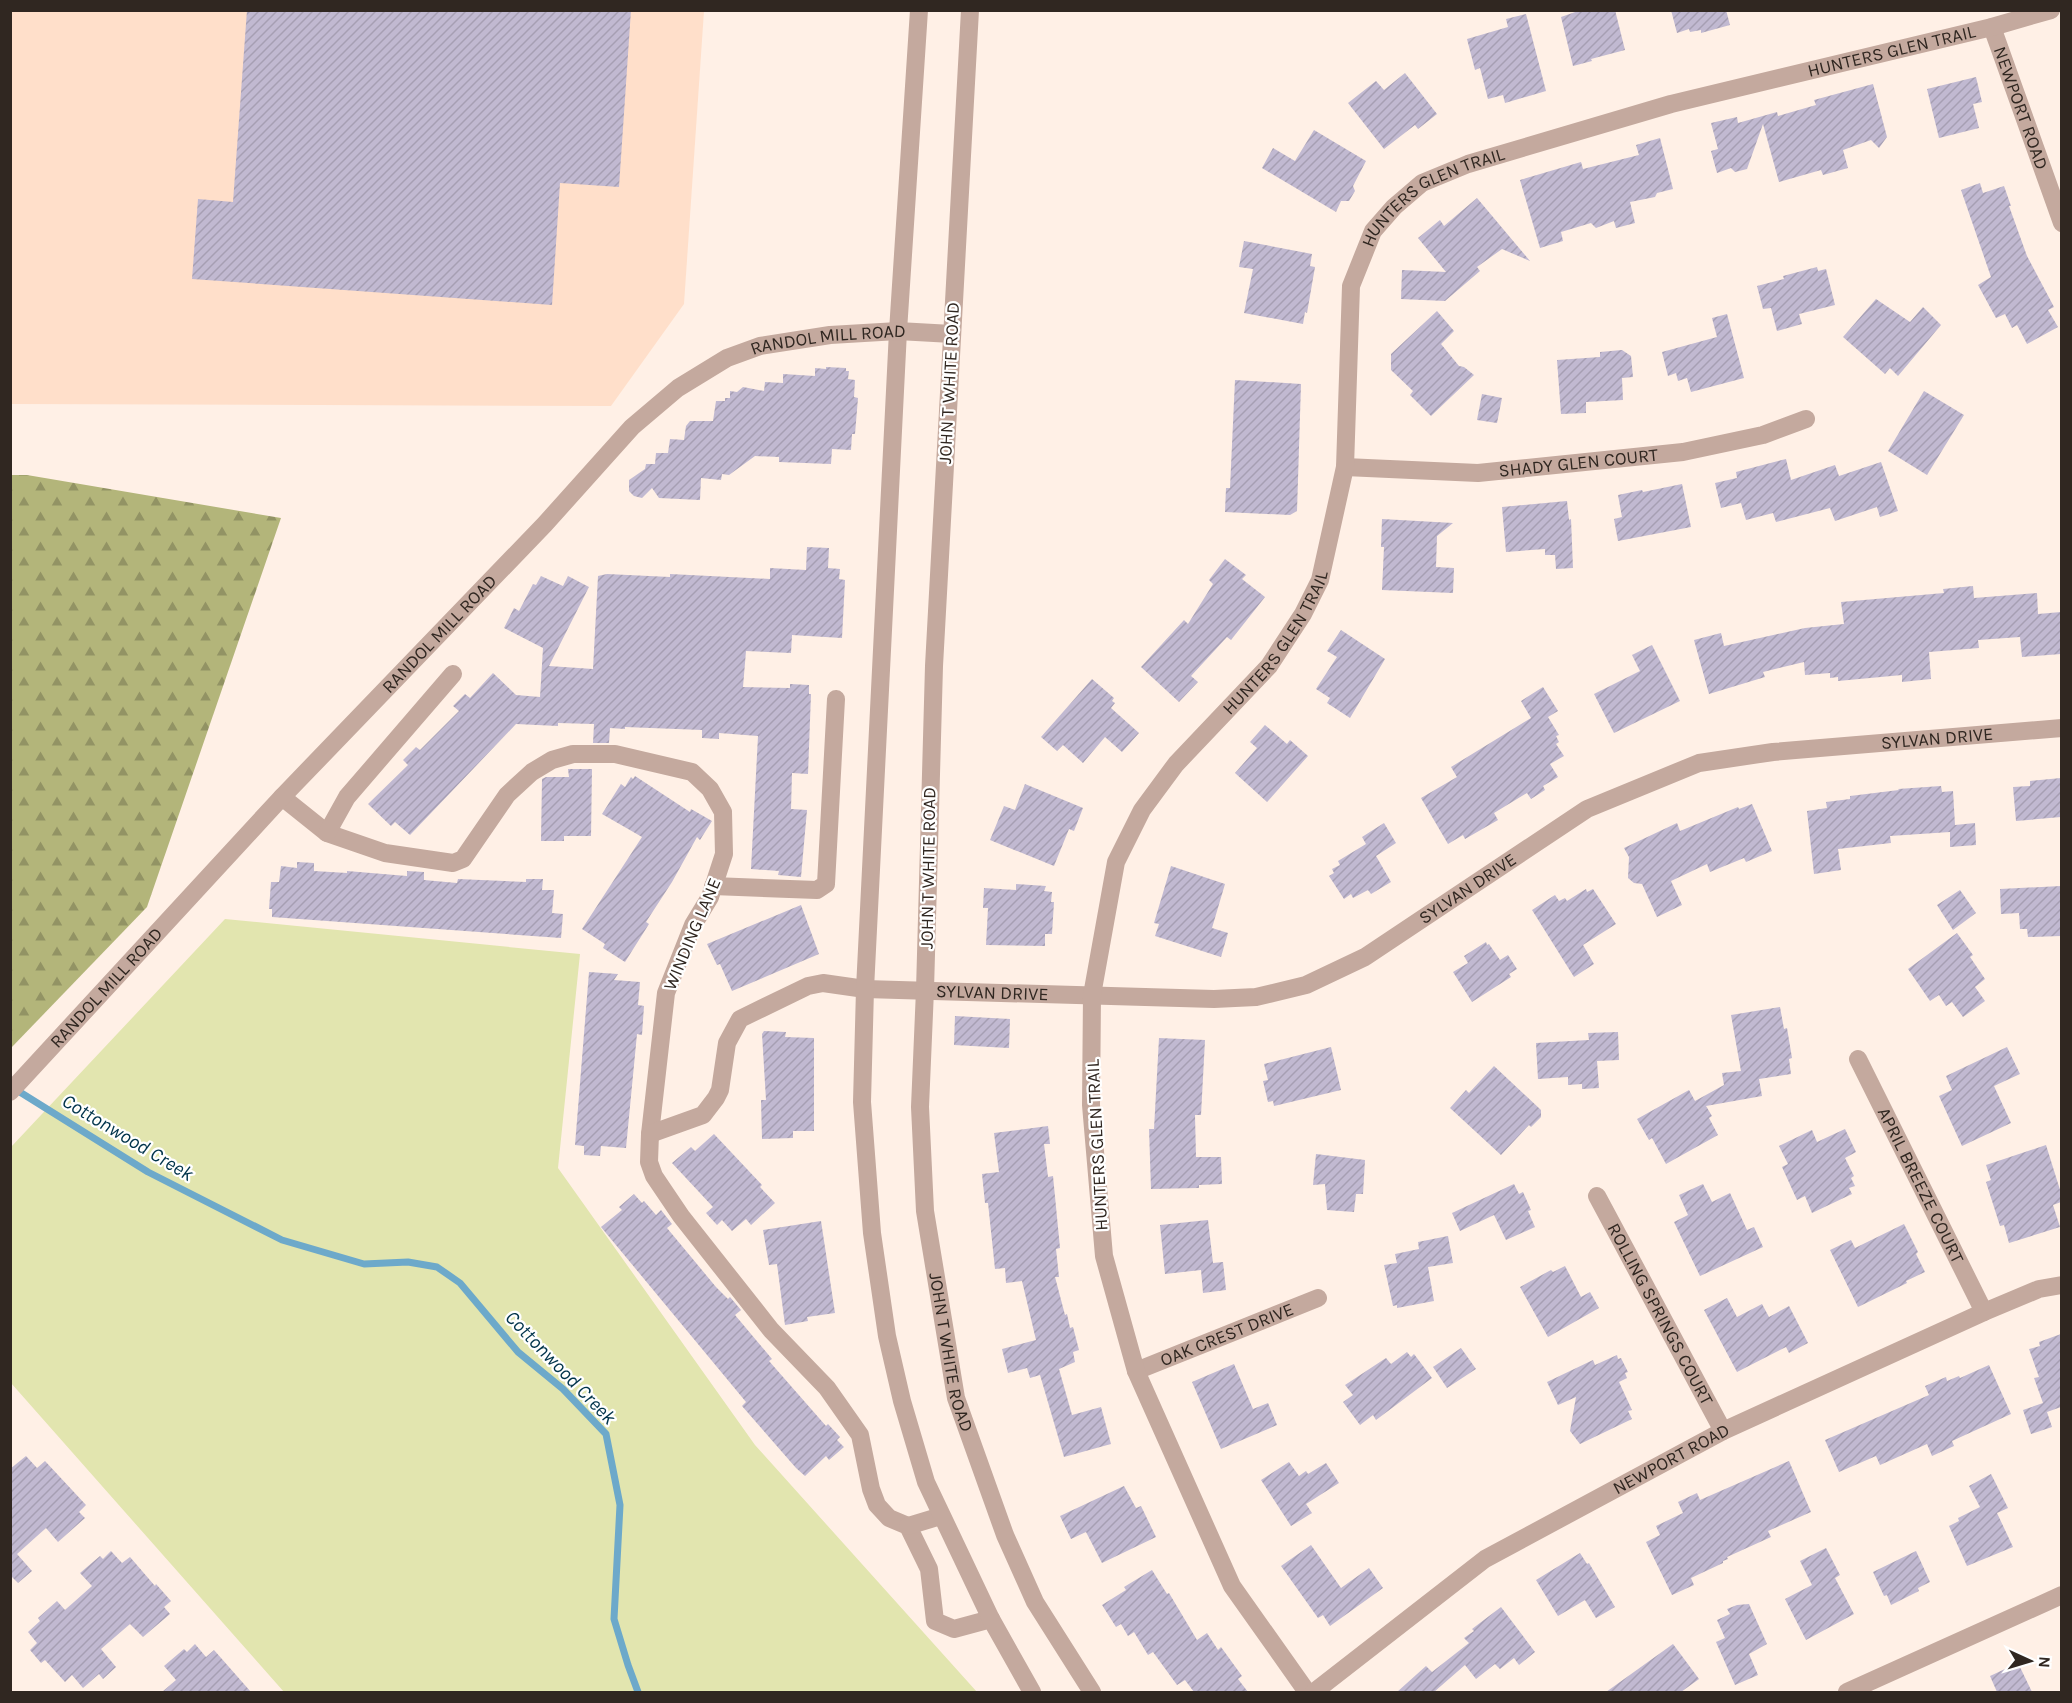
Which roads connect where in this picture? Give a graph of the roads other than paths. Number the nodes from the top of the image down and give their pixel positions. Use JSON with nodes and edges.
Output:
{"nodes":[{"id":1,"x":919,"y":10,"type":"edge"},
{"id":2,"x":970,"y":10,"type":"edge"},
{"id":3,"x":2051,"y":10,"type":"edge"},
{"id":4,"x":1992,"y":27,"type":"junction"},
{"id":5,"x":2061,"y":224,"type":"edge"},
{"id":6,"x":898,"y":332,"type":"junction"},
{"id":7,"x":952,"y":334,"type":"junction"},
{"id":8,"x":1806,"y":419,"type":"dead end"},
{"id":9,"x":1345,"y":467,"type":"junction"},
{"id":10,"x":453,"y":674,"type":"dead end"},
{"id":11,"x":836,"y":699,"type":"dead end"},
{"id":12,"x":2061,"y":728,"type":"edge"},
{"id":13,"x":282,"y":797,"type":"junction"},
{"id":14,"x":327,"y":833,"type":"junction"},
{"id":15,"x":714,"y":886,"type":"junction"},
{"id":16,"x":865,"y":989,"type":"junction"},
{"id":17,"x":925,"y":990,"type":"junction"},
{"id":18,"x":1092,"y":995,"type":"junction"},
{"id":19,"x":1858,"y":1059,"type":"dead end"},
{"id":20,"x":10,"y":1092,"type":"edge"},
{"id":21,"x":650,"y":1134,"type":"junction"},
{"id":22,"x":1597,"y":1196,"type":"dead end"},
{"id":23,"x":2061,"y":1285,"type":"edge"},
{"id":24,"x":1318,"y":1298,"type":"dead end"},
{"id":25,"x":1984,"y":1312,"type":"junction"},
{"id":26,"x":1136,"y":1371,"type":"junction"},
{"id":27,"x":1723,"y":1431,"type":"junction"},
{"id":28,"x":941,"y":1516,"type":"junction"},
{"id":29,"x":908,"y":1526,"type":"junction"},
{"id":30,"x":2061,"y":1596,"type":"edge"},
{"id":31,"x":991,"y":1619,"type":"junction"},
{"id":32,"x":1032,"y":1692,"type":"edge"},
{"id":33,"x":1092,"y":1692,"type":"edge"},
{"id":34,"x":1307,"y":1692,"type":"edge"},
{"id":35,"x":1314,"y":1692,"type":"edge"},
{"id":36,"x":1847,"y":1692,"type":"edge"}],
"edges":[{"from":1,"to":6,"type":"street"},
{"from":2,"to":7,"type":"street","name":"JOHN T WHITE ROAD"},
{"from":3,"to":4,"type":"street","name":"HUNTERS GLEN TRAIL"},
{"from":4,"to":5,"type":"street","name":"NEWPORT ROAD"},
{"from":4,"to":9,"type":"street","name":"HUNTERS GLEN TRAIL"},
{"from":6,"to":7,"type":"street","name":"RANDOL MILL ROAD"},
{"from":6,"to":13,"type":"street","name":"RANDOL MILL ROAD"},
{"from":6,"to":16,"type":"street"},
{"from":7,"to":17,"type":"street","name":"JOHN T WHITE ROAD"},
{"from":8,"to":9,"type":"street","name":"SHADY GLEN COURT"},
{"from":9,"to":18,"type":"street","name":"HUNTERS GLEN TRAIL"},
{"from":10,"to":14,"type":"street"},
{"from":11,"to":15,"type":"street"},
{"from":12,"to":18,"type":"street","name":"SYLVAN DRIVE"},
{"from":13,"to":14,"type":"street","name":"WINDING LANE"},
{"from":13,"to":20,"type":"street","name":"RANDOL MILL ROAD"},
{"from":14,"to":15,"type":"street","name":"WINDING LANE"},
{"from":15,"to":21,"type":"street","name":"WINDING LANE"},
{"from":16,"to":17,"type":"street","name":"SYLVAN DRIVE"},
{"from":16,"to":21,"type":"street","name":"SYLVAN DRIVE"},
{"from":16,"to":28,"type":"street"},
{"from":17,"to":18,"type":"street","name":"SYLVAN DRIVE"},
{"from":17,"to":33,"type":"street","name":"JOHN T WHITE ROAD"},
{"from":18,"to":26,"type":"street","name":"HUNTERS GLEN TRAIL"},
{"from":19,"to":25,"type":"street","name":"APRIL BREEZE COURT"},
{"from":21,"to":29,"type":"street","name":"WINDING LANE"},
{"from":22,"to":27,"type":"street","name":"ROLLING SPRINGS COURT"},
{"from":23,"to":25,"type":"street","name":"NEWPORT ROAD"},
{"from":24,"to":26,"type":"street","name":"OAK CREST DRIVE"},
{"from":25,"to":27,"type":"street","name":"NEWPORT ROAD"},
{"from":26,"to":34,"type":"street","name":"HUNTERS GLEN TRAIL"},
{"from":27,"to":35,"type":"street","name":"NEWPORT ROAD"},
{"from":28,"to":29,"type":"street"},
{"from":28,"to":31,"type":"street"},
{"from":29,"to":31,"type":"street"},
{"from":30,"to":36,"type":"street"},
{"from":31,"to":32,"type":"street"}]}
